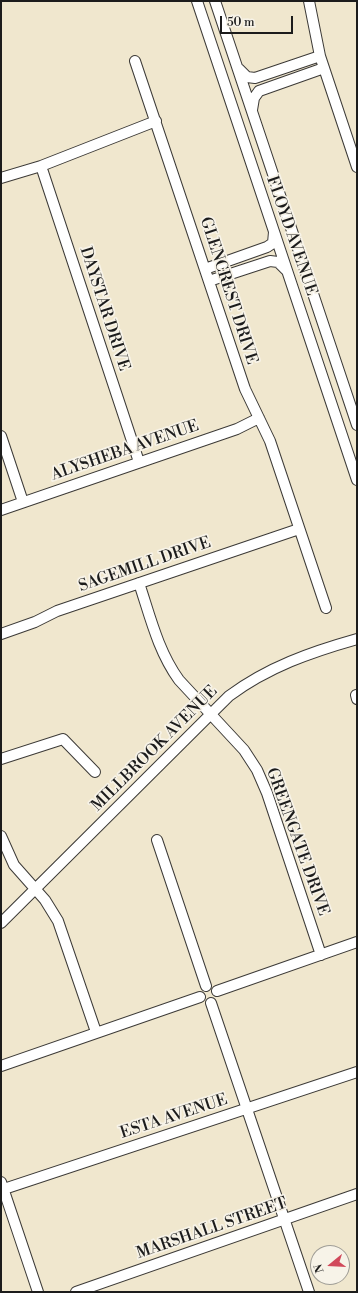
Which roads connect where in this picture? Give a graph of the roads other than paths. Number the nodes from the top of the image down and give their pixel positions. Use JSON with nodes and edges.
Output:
{"nodes":[{"id":1,"x":197,"y":1,"type":"edge"},
{"id":2,"x":215,"y":1,"type":"edge"},
{"id":3,"x":309,"y":1,"type":"edge"},
{"id":4,"x":320,"y":56,"type":"junction"},
{"id":5,"x":135,"y":61,"type":"dead end"},
{"id":6,"x":237,"y":68,"type":"junction"},
{"id":7,"x":324,"y":68,"type":"junction"},
{"id":8,"x":252,"y":110,"type":"junction"},
{"id":9,"x":156,"y":121,"type":"junction"},
{"id":10,"x":41,"y":166,"type":"junction"},
{"id":11,"x":357,"y":167,"type":"edge"},
{"id":12,"x":1,"y":178,"type":"edge"},
{"id":13,"x":274,"y":232,"type":"junction"},
{"id":14,"x":204,"y":269,"type":"junction"},
{"id":15,"x":287,"y":271,"type":"junction"},
{"id":16,"x":209,"y":281,"type":"junction"},
{"id":17,"x":258,"y":418,"type":"junction"},
{"id":18,"x":357,"y":424,"type":"edge"},
{"id":19,"x":1,"y":436,"type":"edge"},
{"id":20,"x":139,"y":462,"type":"junction"},
{"id":21,"x":357,"y":480,"type":"edge"},
{"id":22,"x":23,"y":502,"type":"junction"},
{"id":23,"x":1,"y":510,"type":"edge"},
{"id":24,"x":299,"y":529,"type":"junction"},
{"id":25,"x":139,"y":583,"type":"junction"},
{"id":26,"x":326,"y":608,"type":"dead end"},
{"id":27,"x":1,"y":634,"type":"edge"},
{"id":28,"x":357,"y":639,"type":"edge"},
{"id":29,"x":211,"y":713,"type":"junction"},
{"id":30,"x":1,"y":760,"type":"edge"},
{"id":31,"x":95,"y":772,"type":"dead end"},
{"id":32,"x":1,"y":836,"type":"edge"},
{"id":33,"x":157,"y":840,"type":"dead end"},
{"id":34,"x":35,"y":890,"type":"junction"},
{"id":35,"x":1,"y":923,"type":"edge"},
{"id":36,"x":357,"y":942,"type":"edge"},
{"id":37,"x":321,"y":955,"type":"junction"},
{"id":38,"x":206,"y":986,"type":"junction"},
{"id":39,"x":217,"y":991,"type":"junction"},
{"id":40,"x":200,"y":997,"type":"junction"},
{"id":41,"x":211,"y":1003,"type":"junction"},
{"id":42,"x":96,"y":1032,"type":"junction"},
{"id":43,"x":1,"y":1066,"type":"edge"},
{"id":44,"x":357,"y":1072,"type":"edge"},
{"id":45,"x":247,"y":1109,"type":"junction"},
{"id":46,"x":2,"y":1187,"type":"edge"},
{"id":47,"x":357,"y":1194,"type":"edge"},
{"id":48,"x":284,"y":1220,"type":"junction"},
{"id":49,"x":38,"y":1292,"type":"edge"},
{"id":50,"x":76,"y":1292,"type":"edge"},
{"id":51,"x":309,"y":1292,"type":"edge"}],
"edges":[{"from":1,"to":13,"type":"street","name":"FLOYD AVENUE"},
{"from":2,"to":6,"type":"street","name":"FLOYD AVENUE"},
{"from":3,"to":4,"type":"street"},
{"from":4,"to":6,"type":"street"},
{"from":4,"to":7,"type":"street"},
{"from":5,"to":9,"type":"street","name":"GLENCREST DRIVE"},
{"from":6,"to":8,"type":"street","name":"FLOYD AVENUE"},
{"from":7,"to":8,"type":"street"},
{"from":7,"to":11,"type":"street"},
{"from":8,"to":18,"type":"street","name":"FLOYD AVENUE"},
{"from":9,"to":10,"type":"street"},
{"from":9,"to":14,"type":"street","name":"GLENCREST DRIVE"},
{"from":10,"to":12,"type":"street"},
{"from":10,"to":20,"type":"street","name":"DAYSTAR DRIVE"},
{"from":13,"to":14,"type":"street"},
{"from":13,"to":15,"type":"street","name":"FLOYD AVENUE"},
{"from":14,"to":16,"type":"street","name":"GLENCREST DRIVE"},
{"from":15,"to":16,"type":"street"},
{"from":15,"to":21,"type":"street","name":"FLOYD AVENUE"},
{"from":16,"to":17,"type":"street","name":"GLENCREST DRIVE"},
{"from":17,"to":20,"type":"street","name":"ALYSHEBA AVENUE"},
{"from":17,"to":24,"type":"street","name":"GLENCREST DRIVE"},
{"from":19,"to":22,"type":"street"},
{"from":20,"to":22,"type":"street","name":"ALYSHEBA AVENUE"},
{"from":22,"to":23,"type":"street","name":"ALYSHEBA AVENUE"},
{"from":24,"to":25,"type":"street","name":"SAGEMILL DRIVE"},
{"from":24,"to":26,"type":"street","name":"GLENCREST DRIVE"},
{"from":25,"to":27,"type":"street","name":"SAGEMILL DRIVE"},
{"from":25,"to":29,"type":"street","name":"GREENGATE DRIVE"},
{"from":28,"to":29,"type":"street","name":"MILLBROOK AVENUE"},
{"from":29,"to":34,"type":"street","name":"MILLBROOK AVENUE"},
{"from":29,"to":37,"type":"street","name":"GREENGATE DRIVE"},
{"from":30,"to":31,"type":"street"},
{"from":32,"to":34,"type":"street"},
{"from":33,"to":38,"type":"street"},
{"from":34,"to":35,"type":"street","name":"MILLBROOK AVENUE"},
{"from":34,"to":42,"type":"street"},
{"from":36,"to":37,"type":"street"},
{"from":37,"to":39,"type":"street"},
{"from":38,"to":39,"type":"street"},
{"from":38,"to":40,"type":"street"},
{"from":39,"to":41,"type":"street"},
{"from":40,"to":41,"type":"street"},
{"from":40,"to":42,"type":"street"},
{"from":41,"to":45,"type":"street"},
{"from":42,"to":43,"type":"street"},
{"from":44,"to":45,"type":"street","name":"ESTA AVENUE"},
{"from":45,"to":46,"type":"street","name":"ESTA AVENUE"},
{"from":45,"to":48,"type":"street"},
{"from":46,"to":49,"type":"street"},
{"from":47,"to":48,"type":"street","name":"MARSHALL STREET"},
{"from":48,"to":50,"type":"street","name":"MARSHALL STREET"},
{"from":48,"to":51,"type":"street"}]}
